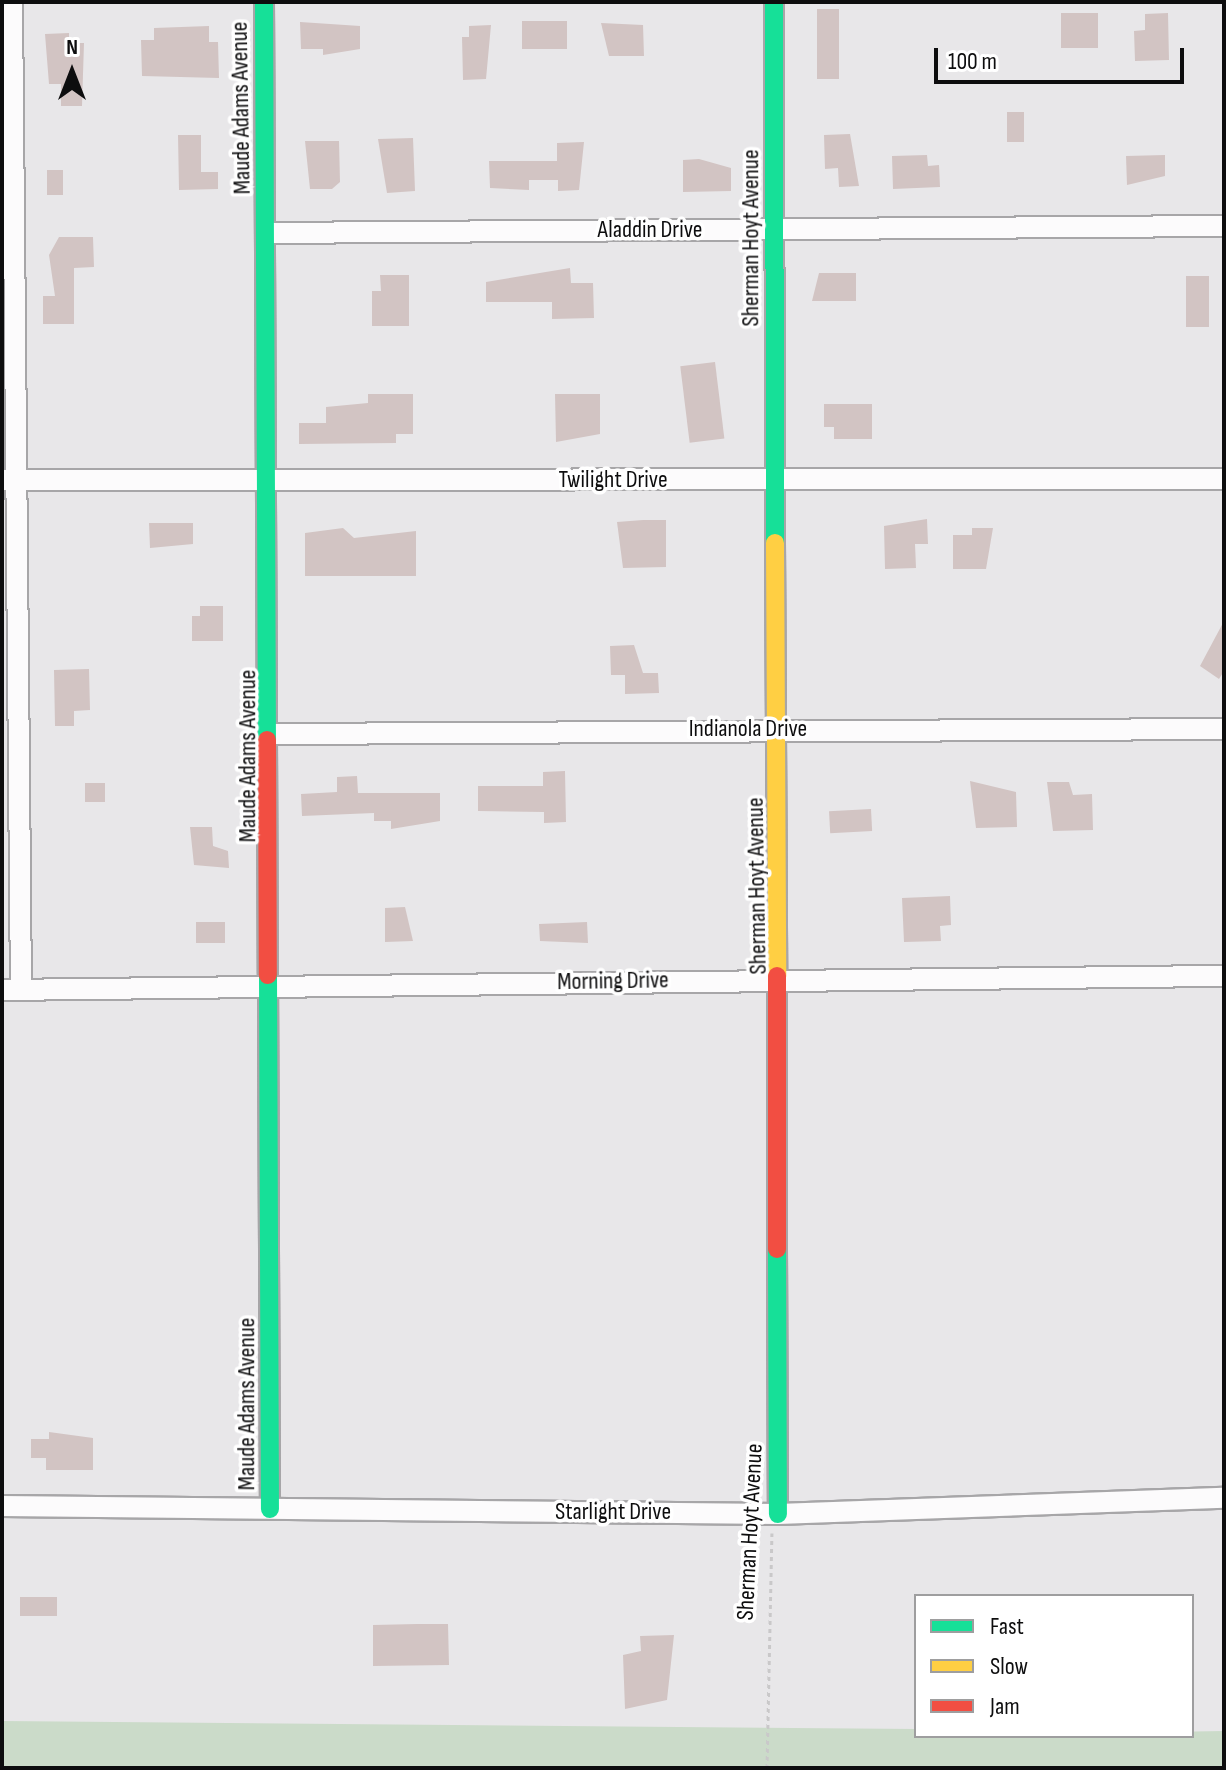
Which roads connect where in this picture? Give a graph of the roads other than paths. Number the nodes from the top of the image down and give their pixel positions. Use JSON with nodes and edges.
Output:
{"nodes":[{"id":1,"x":12,"y":2,"type":"edge"},
{"id":2,"x":264,"y":2,"type":"edge"},
{"id":3,"x":774,"y":2,"type":"edge"},
{"id":4,"x":1224,"y":226,"type":"edge"},
{"id":5,"x":775,"y":229,"type":"junction"},
{"id":6,"x":267,"y":233,"type":"junction"},
{"id":7,"x":1224,"y":479,"type":"edge"},
{"id":8,"x":9,"y":480,"type":"edge"},
{"id":9,"x":776,"y":480,"type":"junction"},
{"id":10,"x":269,"y":482,"type":"junction"},
{"id":11,"x":779,"y":728,"type":"junction"},
{"id":12,"x":1224,"y":729,"type":"edge"},
{"id":13,"x":272,"y":734,"type":"junction"},
{"id":14,"x":1224,"y":976,"type":"edge"},
{"id":15,"x":782,"y":979,"type":"junction"},
{"id":16,"x":273,"y":986,"type":"junction"},
{"id":17,"x":11,"y":990,"type":"edge"},
{"id":18,"x":1224,"y":1498,"type":"edge"},
{"id":19,"x":2,"y":1506,"type":"edge"},
{"id":20,"x":270,"y":1509,"type":"junction"},
{"id":21,"x":778,"y":1514,"type":"junction"}],
"edges":[{"from":1,"to":8,"type":"street"},
{"from":2,"to":6,"type":"street","name":"Maude Adams Avenue"},
{"from":3,"to":5,"type":"street","name":"Sherman Hoyt Avenue"},
{"from":4,"to":5,"type":"street","name":"Aladdin Drive"},
{"from":5,"to":6,"type":"street","name":"Aladdin Drive"},
{"from":5,"to":9,"type":"street","name":"Sherman Hoyt Avenue"},
{"from":6,"to":10,"type":"street","name":"Maude Adams Avenue"},
{"from":7,"to":9,"type":"street","name":"Twilight Drive"},
{"from":8,"to":10,"type":"street","name":"Twilight Drive"},
{"from":8,"to":17,"type":"street"},
{"from":9,"to":10,"type":"street","name":"Twilight Drive"},
{"from":9,"to":11,"type":"street","name":"Sherman Hoyt Avenue"},
{"from":10,"to":13,"type":"street","name":"Maude Adams Avenue"},
{"from":11,"to":12,"type":"street","name":"Indianola Drive"},
{"from":11,"to":13,"type":"street","name":"Indianola Drive"},
{"from":11,"to":15,"type":"street","name":"Sherman Hoyt Avenue"},
{"from":13,"to":16,"type":"street","name":"Maude Adams Avenue"},
{"from":14,"to":15,"type":"street","name":"Morning Drive"},
{"from":15,"to":16,"type":"street","name":"Morning Drive"},
{"from":15,"to":21,"type":"street","name":"Sherman Hoyt Avenue"},
{"from":16,"to":17,"type":"street","name":"Morning Drive"},
{"from":16,"to":20,"type":"street","name":"Maude Adams Avenue"},
{"from":18,"to":21,"type":"street","name":"Starlight Drive"},
{"from":19,"to":20,"type":"street","name":"Starlight Drive"},
{"from":20,"to":21,"type":"street","name":"Starlight Drive"}]}
